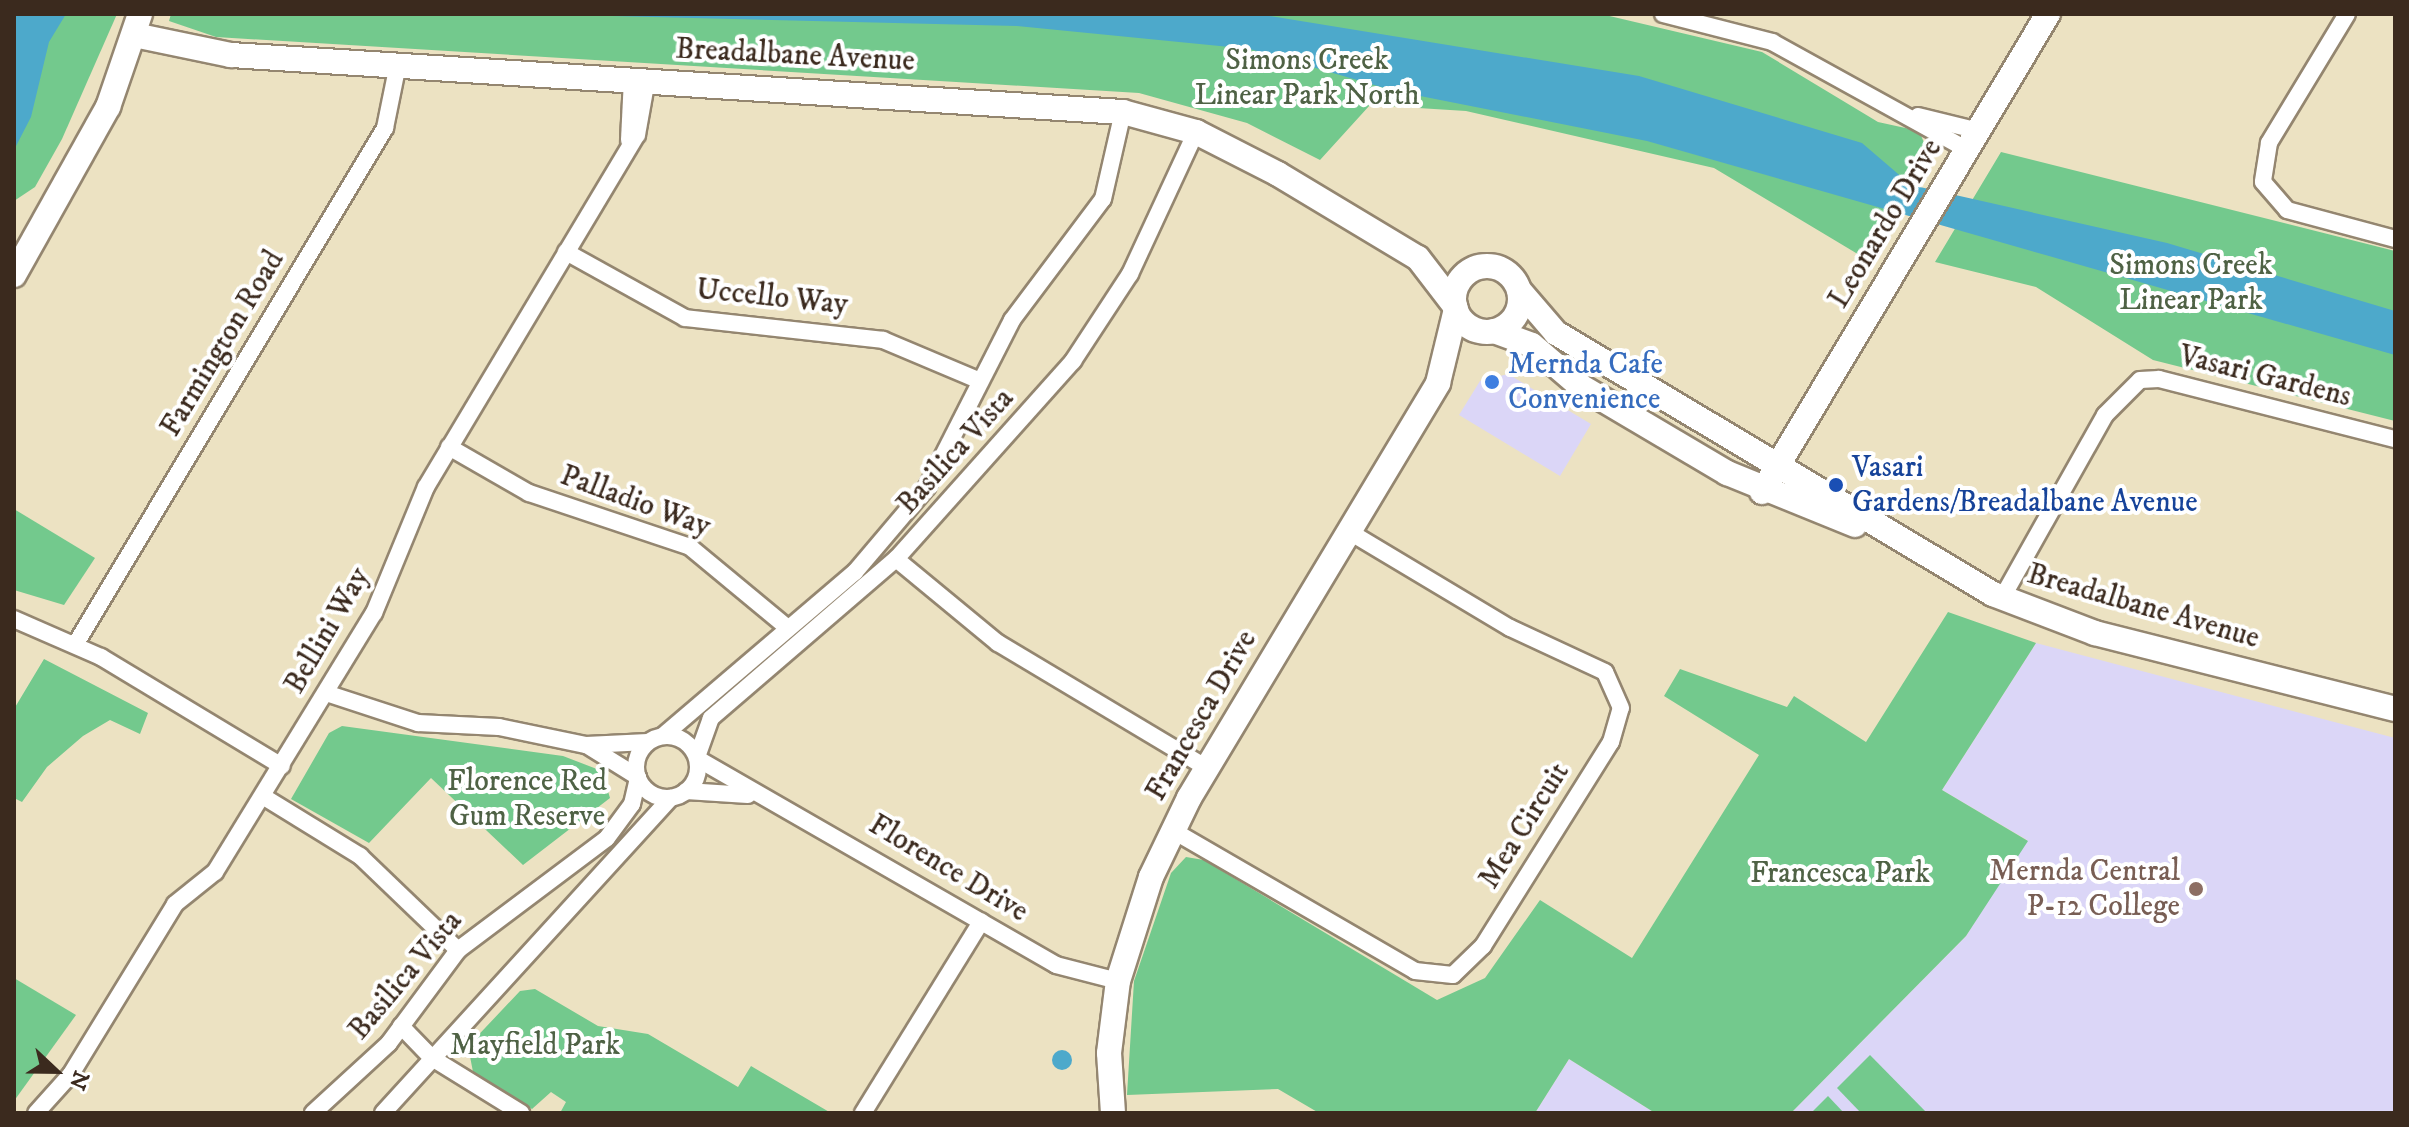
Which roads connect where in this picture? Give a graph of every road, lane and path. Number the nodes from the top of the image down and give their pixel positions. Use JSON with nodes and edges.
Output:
{"nodes":[{"id":1,"x":1663,"y":14,"type":"edge"},
{"id":2,"x":1743,"y":14,"type":"edge"},
{"id":3,"x":2048,"y":14,"type":"edge"},
{"id":4,"x":2347,"y":14,"type":"edge"},
{"id":5,"x":137,"y":25,"type":"edge"},
{"id":6,"x":1738,"y":31,"type":"junction"},
{"id":7,"x":398,"y":64,"type":"junction"},
{"id":8,"x":639,"y":79,"type":"junction"},
{"id":9,"x":1123,"y":112,"type":"junction"},
{"id":10,"x":1196,"y":132,"type":"junction"},
{"id":11,"x":1974,"y":140,"type":"junction"},
{"id":12,"x":2395,"y":239,"type":"edge"},
{"id":13,"x":566,"y":252,"type":"junction"},
{"id":14,"x":1418,"y":258,"type":"junction"},
{"id":15,"x":18,"y":259,"type":"edge"},
{"id":16,"x":1478,"y":267,"type":"junction"},
{"id":17,"x":1519,"y":290,"type":"junction"},
{"id":18,"x":1455,"y":307,"type":"junction"},
{"id":19,"x":1492,"y":332,"type":"junction"},
{"id":20,"x":980,"y":381,"type":"junction"},
{"id":21,"x":1438,"y":383,"type":"junction"},
{"id":22,"x":2395,"y":439,"type":"edge"},
{"id":23,"x":449,"y":447,"type":"junction"},
{"id":24,"x":1777,"y":467,"type":"junction"},
{"id":25,"x":1762,"y":492,"type":"junction"},
{"id":26,"x":1348,"y":531,"type":"junction"},
{"id":27,"x":1886,"y":534,"type":"junction"},
{"id":28,"x":896,"y":559,"type":"junction"},
{"id":29,"x":2002,"y":598,"type":"junction"},
{"id":30,"x":14,"y":619,"type":"edge"},
{"id":31,"x":788,"y":628,"type":"junction"},
{"id":32,"x":75,"y":645,"type":"junction"},
{"id":33,"x":326,"y":693,"type":"junction"},
{"id":34,"x":2395,"y":709,"type":"edge"},
{"id":35,"x":664,"y":735,"type":"junction"},
{"id":36,"x":648,"y":742,"type":"junction"},
{"id":37,"x":586,"y":745,"type":"junction"},
{"id":38,"x":697,"y":758,"type":"junction"},
{"id":39,"x":282,"y":766,"type":"junction"},
{"id":40,"x":1207,"y":768,"type":"junction"},
{"id":41,"x":638,"y":778,"type":"junction"},
{"id":42,"x":679,"y":794,"type":"junction"},
{"id":43,"x":753,"y":796,"type":"junction"},
{"id":44,"x":264,"y":797,"type":"junction"},
{"id":45,"x":1172,"y":830,"type":"junction"},
{"id":46,"x":981,"y":922,"type":"junction"},
{"id":47,"x":458,"y":950,"type":"junction"},
{"id":48,"x":1118,"y":981,"type":"junction"},
{"id":49,"x":401,"y":1026,"type":"junction"},
{"id":50,"x":432,"y":1058,"type":"junction"},
{"id":51,"x":36,"y":1113,"type":"edge"},
{"id":52,"x":313,"y":1113,"type":"edge"},
{"id":53,"x":383,"y":1113,"type":"edge"},
{"id":54,"x":521,"y":1113,"type":"edge"},
{"id":55,"x":863,"y":1113,"type":"edge"},
{"id":56,"x":1113,"y":1113,"type":"edge"}],
"edges":[{"from":1,"to":6,"type":"street"},
{"from":2,"to":6,"type":"street"},
{"from":3,"to":11,"type":"street","name":"Leonardo Drive"},
{"from":4,"to":12,"type":"street"},
{"from":5,"to":7,"type":"street","name":"Breadalbane Avenue"},
{"from":5,"to":15,"type":"street"},
{"from":6,"to":11,"type":"street"},
{"from":7,"to":8,"type":"street","name":"Breadalbane Avenue"},
{"from":7,"to":32,"type":"street","name":"Farmington Road"},
{"from":8,"to":9,"type":"street","name":"Breadalbane Avenue"},
{"from":8,"to":13,"type":"street","name":"Bellini Way"},
{"from":9,"to":10,"type":"street","name":"Breadalbane Avenue"},
{"from":9,"to":20,"type":"street","name":"Basilica Vista"},
{"from":10,"to":14,"type":"street","name":"Breadalbane Avenue"},
{"from":10,"to":28,"type":"street","name":"Basilica Vista"},
{"from":11,"to":24,"type":"street","name":"Leonardo Drive"},
{"from":13,"to":20,"type":"street","name":"Uccello Way"},
{"from":13,"to":23,"type":"street","name":"Bellini Way"},
{"from":14,"to":16,"type":"street","name":"Breadalbane Avenue"},
{"from":14,"to":18,"type":"street","name":"Breadalbane Avenue"},
{"from":16,"to":17,"type":"street"},
{"from":16,"to":18,"type":"street"},
{"from":17,"to":19,"type":"street"},
{"from":17,"to":24,"type":"street","name":"Breadalbane Avenue"},
{"from":18,"to":19,"type":"street"},
{"from":18,"to":21,"type":"street","name":"Francesca Drive"},
{"from":19,"to":21,"type":"street","name":"Francesca Drive"},
{"from":19,"to":25,"type":"street","name":"Breadalbane Avenue"},
{"from":20,"to":31,"type":"street","name":"Basilica Vista"},
{"from":21,"to":26,"type":"street","name":"Francesca Drive"},
{"from":22,"to":29,"type":"street","name":"Vasari Gardens"},
{"from":23,"to":31,"type":"street","name":"Palladio Way"},
{"from":23,"to":33,"type":"street","name":"Bellini Way"},
{"from":24,"to":25,"type":"street","name":"Leonardo Drive"},
{"from":24,"to":27,"type":"street","name":"Breadalbane Avenue"},
{"from":25,"to":27,"type":"street","name":"Breadalbane Avenue"},
{"from":26,"to":40,"type":"street","name":"Francesca Drive"},
{"from":26,"to":45,"type":"street","name":"Mea Circuit"},
{"from":27,"to":29,"type":"street","name":"Breadalbane Avenue"},
{"from":28,"to":38,"type":"street","name":"Basilica Vista"},
{"from":28,"to":40,"type":"street"},
{"from":29,"to":34,"type":"street","name":"Breadalbane Avenue"},
{"from":30,"to":32,"type":"street"},
{"from":31,"to":35,"type":"street","name":"Basilica Vista"},
{"from":32,"to":39,"type":"street"},
{"from":33,"to":37,"type":"street"},
{"from":33,"to":39,"type":"street","name":"Bellini Way"},
{"from":35,"to":36,"type":"street"},
{"from":35,"to":38,"type":"street"},
{"from":36,"to":37,"type":"street"},
{"from":36,"to":41,"type":"street"},
{"from":37,"to":41,"type":"street"},
{"from":38,"to":42,"type":"street"},
{"from":38,"to":43,"type":"street","name":"Florence Drive"},
{"from":39,"to":44,"type":"street","name":"Bellini Way"},
{"from":40,"to":45,"type":"street","name":"Francesca Drive"},
{"from":41,"to":42,"type":"street"},
{"from":41,"to":47,"type":"street","name":"Basilica Vista"},
{"from":42,"to":43,"type":"street","name":"Florence Drive"},
{"from":42,"to":50,"type":"street"},
{"from":43,"to":46,"type":"street","name":"Florence Drive"},
{"from":44,"to":47,"type":"street"},
{"from":44,"to":51,"type":"street","name":"Bellini Way"},
{"from":45,"to":48,"type":"street","name":"Francesca Drive"},
{"from":46,"to":48,"type":"street","name":"Florence Drive"},
{"from":46,"to":55,"type":"street"},
{"from":47,"to":49,"type":"street","name":"Basilica Vista"},
{"from":48,"to":56,"type":"street","name":"Francesca Drive"},
{"from":49,"to":50,"type":"street"},
{"from":49,"to":52,"type":"street","name":"Basilica Vista"},
{"from":50,"to":53,"type":"street"},
{"from":50,"to":54,"type":"street"}]}
